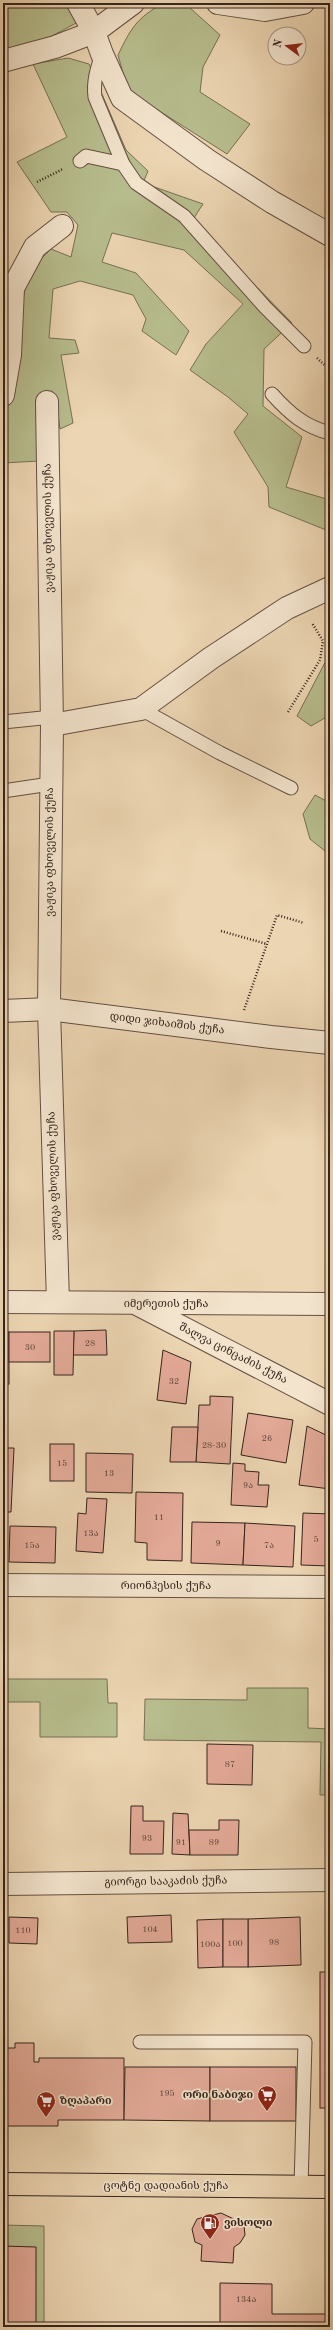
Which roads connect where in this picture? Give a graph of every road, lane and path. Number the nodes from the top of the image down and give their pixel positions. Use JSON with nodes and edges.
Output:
{"nodes":[{"id":1,"x":78,"y":3,"type":"edge"},
{"id":2,"x":133,"y":3,"type":"edge"},
{"id":3,"x":218,"y":3,"type":"edge"},
{"id":4,"x":303,"y":3,"type":"edge"},
{"id":5,"x":94,"y":32,"type":"junction"},
{"id":6,"x":102,"y":54,"type":"junction"},
{"id":7,"x":3,"y":61,"type":"edge"},
{"id":8,"x":80,"y":161,"type":"joint"},
{"id":9,"x":123,"y":164,"type":"junction"},
{"id":10,"x":36,"y":182,"type":"dead end"},
{"id":11,"x":62,"y":226,"type":"dead end"},
{"id":12,"x":330,"y":235,"type":"edge"},
{"id":13,"x":8,"y":286,"type":"edge"},
{"id":14,"x":304,"y":346,"type":"dead end"},
{"id":15,"x":272,"y":394,"type":"dead end"},
{"id":16,"x":3,"y":395,"type":"edge"},
{"id":17,"x":47,"y":402,"type":"dead end"},
{"id":18,"x":330,"y":433,"type":"edge"},
{"id":19,"x":330,"y":588,"type":"edge"},
{"id":20,"x":298,"y":603,"type":"junction"},
{"id":21,"x":141,"y":710,"type":"junction"},
{"id":22,"x":288,"y":712,"type":"dead end"},
{"id":23,"x":52,"y":721,"type":"junction"},
{"id":24,"x":3,"y":722,"type":"edge"},
{"id":25,"x":50,"y":784,"type":"junction"},
{"id":26,"x":291,"y":788,"type":"dead end"},
{"id":27,"x":3,"y":791,"type":"edge"},
{"id":28,"x":304,"y":924,"type":"dead end"},
{"id":29,"x":220,"y":931,"type":"dead end"},
{"id":30,"x":267,"y":944,"type":"junction"},
{"id":31,"x":49,"y":1009,"type":"junction"},
{"id":32,"x":3,"y":1011,"type":"edge"},
{"id":33,"x":236,"y":1033,"type":"junction"},
{"id":34,"x":330,"y":1043,"type":"edge"},
{"id":35,"x":3,"y":1302,"type":"edge"},
{"id":36,"x":58,"y":1302,"type":"junction"},
{"id":37,"x":136,"y":1304,"type":"junction"},
{"id":38,"x":330,"y":1304,"type":"edge"},
{"id":39,"x":330,"y":1404,"type":"edge"},
{"id":40,"x":3,"y":1585,"type":"edge"},
{"id":41,"x":330,"y":1587,"type":"edge"},
{"id":42,"x":330,"y":1880,"type":"edge"},
{"id":43,"x":3,"y":1884,"type":"edge"},
{"id":44,"x":140,"y":2042,"type":"dead end"},
{"id":45,"x":3,"y":2184,"type":"edge"},
{"id":46,"x":301,"y":2187,"type":"junction"},
{"id":47,"x":330,"y":2187,"type":"edge"}],
"edges":[{"from":1,"to":5,"type":"street"},
{"from":2,"to":5,"type":"street"},
{"from":3,"to":4,"type":"street"},
{"from":5,"to":6,"type":"street"},
{"from":5,"to":7,"type":"street"},
{"from":6,"to":9,"type":"lane"},
{"from":6,"to":12,"type":"street"},
{"from":8,"to":9,"type":"lane"},
{"from":8,"to":10,"type":"path"},
{"from":9,"to":14,"type":"lane"},
{"from":11,"to":13,"type":"street"},
{"from":13,"to":16,"type":"street"},
{"from":15,"to":18,"type":"lane"},
{"from":17,"to":23,"type":"street","name":"ვაჟიკა ფხოველის ქუჩა"},
{"from":19,"to":20,"type":"street"},
{"from":20,"to":21,"type":"street"},
{"from":20,"to":22,"type":"path"},
{"from":21,"to":23,"type":"street"},
{"from":21,"to":26,"type":"lane"},
{"from":23,"to":24,"type":"lane"},
{"from":23,"to":25,"type":"street","name":"ვაჟიკა ფხოველის ქუჩა"},
{"from":25,"to":27,"type":"lane"},
{"from":25,"to":31,"type":"street","name":"ვაჟიკა ფხოველის ქუჩა"},
{"from":28,"to":30,"type":"path"},
{"from":29,"to":30,"type":"path"},
{"from":30,"to":33,"type":"path"},
{"from":31,"to":32,"type":"street","name":"დიდი ჯიხაიშის ქუჩა"},
{"from":31,"to":33,"type":"street","name":"დიდი ჯიხაიშის ქუჩა"},
{"from":31,"to":36,"type":"street","name":"ვაჟიკა ფხოველის ქუჩა"},
{"from":33,"to":34,"type":"street","name":"დიდი ჯიხაიშის ქუჩა"},
{"from":35,"to":36,"type":"street","name":"იმერეთის ქუჩა"},
{"from":36,"to":37,"type":"street","name":"იმერეთის ქუჩა"},
{"from":37,"to":38,"type":"street","name":"იმერეთის ქუჩა"},
{"from":37,"to":39,"type":"street","name":"შალვა ცინცაძის ქუჩა"},
{"from":40,"to":41,"type":"street","name":"რიონჰესის ქუჩა"},
{"from":42,"to":43,"type":"street","name":"გიორგი სააკაძის ქუჩა"},
{"from":44,"to":46,"type":"lane"},
{"from":45,"to":46,"type":"main road","name":"ცოტნე დადიანის ქუჩა"},
{"from":46,"to":47,"type":"main road","name":"ცოტნე დადიანის ქუჩა"}]}
